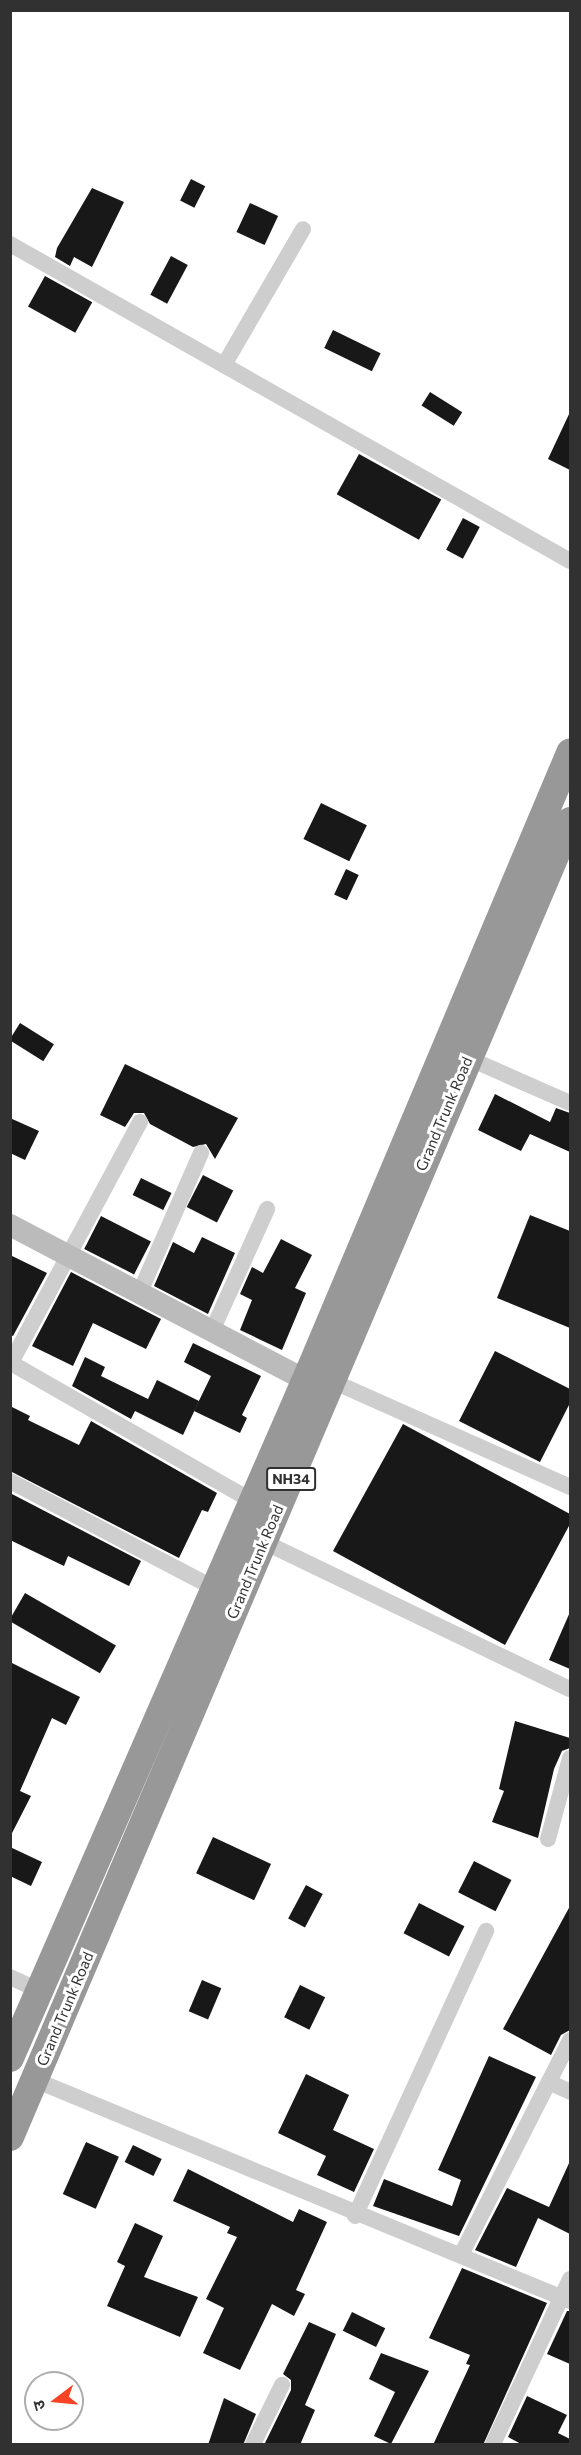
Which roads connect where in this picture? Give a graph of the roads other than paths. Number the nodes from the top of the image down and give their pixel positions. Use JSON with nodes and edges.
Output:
{"nodes":[{"id":1,"x":303,"y":229,"type":"dead end"},
{"id":2,"x":10,"y":244,"type":"edge"},
{"id":3,"x":224,"y":364,"type":"junction"},
{"id":4,"x":570,"y":561,"type":"edge"},
{"id":5,"x":570,"y":753,"type":"edge"},
{"id":6,"x":570,"y":821,"type":"edge"},
{"id":7,"x":468,"y":1058,"type":"junction"},
{"id":8,"x":570,"y":1103,"type":"edge"},
{"id":9,"x":140,"y":1122,"type":"dead end"},
{"id":10,"x":201,"y":1153,"type":"dead end"},
{"id":11,"x":267,"y":1209,"type":"dead end"},
{"id":12,"x":10,"y":1224,"type":"edge"},
{"id":13,"x":69,"y":1255,"type":"junction"},
{"id":14,"x":140,"y":1292,"type":"junction"},
{"id":15,"x":212,"y":1331,"type":"junction"},
{"id":16,"x":12,"y":1366,"type":"edge"},
{"id":17,"x":304,"y":1380,"type":"junction"},
{"id":18,"x":332,"y":1381,"type":"junction"},
{"id":19,"x":10,"y":1481,"type":"edge"},
{"id":20,"x":570,"y":1487,"type":"edge"},
{"id":21,"x":252,"y":1501,"type":"junction"},
{"id":22,"x":264,"y":1542,"type":"junction"},
{"id":23,"x":214,"y":1588,"type":"junction"},
{"id":24,"x":570,"y":1689,"type":"edge"},
{"id":25,"x":570,"y":1758,"type":"edge"},
{"id":26,"x":548,"y":1839,"type":"dead end"},
{"id":27,"x":486,"y":1931,"type":"dead end"},
{"id":28,"x":10,"y":1977,"type":"edge"},
{"id":29,"x":38,"y":1990,"type":"junction"},
{"id":30,"x":570,"y":2040,"type":"edge"},
{"id":31,"x":10,"y":2058,"type":"edge"},
{"id":32,"x":35,"y":2080,"type":"junction"},
{"id":33,"x":549,"y":2082,"type":"junction"},
{"id":34,"x":570,"y":2092,"type":"edge"},
{"id":35,"x":10,"y":2137,"type":"edge"},
{"id":36,"x":355,"y":2216,"type":"junction"},
{"id":37,"x":461,"y":2255,"type":"junction"},
{"id":38,"x":570,"y":2279,"type":"edge"},
{"id":39,"x":566,"y":2299,"type":"edge"},
{"id":40,"x":282,"y":2385,"type":"dead end"},
{"id":41,"x":253,"y":2445,"type":"edge"},
{"id":42,"x":493,"y":2445,"type":"edge"}],
"edges":[{"from":1,"to":3,"type":"street"},
{"from":2,"to":3,"type":"street"},
{"from":3,"to":4,"type":"street"},
{"from":5,"to":17,"type":"highway","name":"Grand Trunk Road","number":"NH34"},
{"from":6,"to":7,"type":"highway","name":"Grand Trunk Road","number":"NH34"},
{"from":7,"to":8,"type":"street"},
{"from":7,"to":18,"type":"highway","name":"Grand Trunk Road","number":"NH34"},
{"from":9,"to":13,"type":"street"},
{"from":10,"to":14,"type":"street"},
{"from":11,"to":15,"type":"street"},
{"from":12,"to":13,"type":"street"},
{"from":13,"to":14,"type":"street"},
{"from":13,"to":16,"type":"street"},
{"from":14,"to":15,"type":"street"},
{"from":15,"to":17,"type":"street"},
{"from":16,"to":21,"type":"street"},
{"from":17,"to":21,"type":"highway","name":"Grand Trunk Road","number":"NH34"},
{"from":18,"to":20,"type":"street"},
{"from":18,"to":22,"type":"highway","name":"Grand Trunk Road","number":"NH34"},
{"from":19,"to":23,"type":"street"},
{"from":21,"to":23,"type":"highway","name":"Grand Trunk Road","number":"NH34"},
{"from":22,"to":24,"type":"street"},
{"from":22,"to":32,"type":"highway","name":"Grand Trunk Road","number":"NH34"},
{"from":23,"to":29,"type":"highway","name":"Grand Trunk Road","number":"NH34"},
{"from":25,"to":26,"type":"street"},
{"from":27,"to":36,"type":"street"},
{"from":28,"to":29,"type":"street"},
{"from":29,"to":31,"type":"highway","name":"Grand Trunk Road","number":"NH34"},
{"from":30,"to":33,"type":"street"},
{"from":32,"to":35,"type":"highway","name":"Grand Trunk Road","number":"NH34"},
{"from":32,"to":36,"type":"street"},
{"from":33,"to":34,"type":"street"},
{"from":33,"to":37,"type":"street"},
{"from":36,"to":37,"type":"street"},
{"from":37,"to":39,"type":"street"},
{"from":38,"to":39,"type":"street"},
{"from":39,"to":42,"type":"street"},
{"from":40,"to":41,"type":"street"}]}
